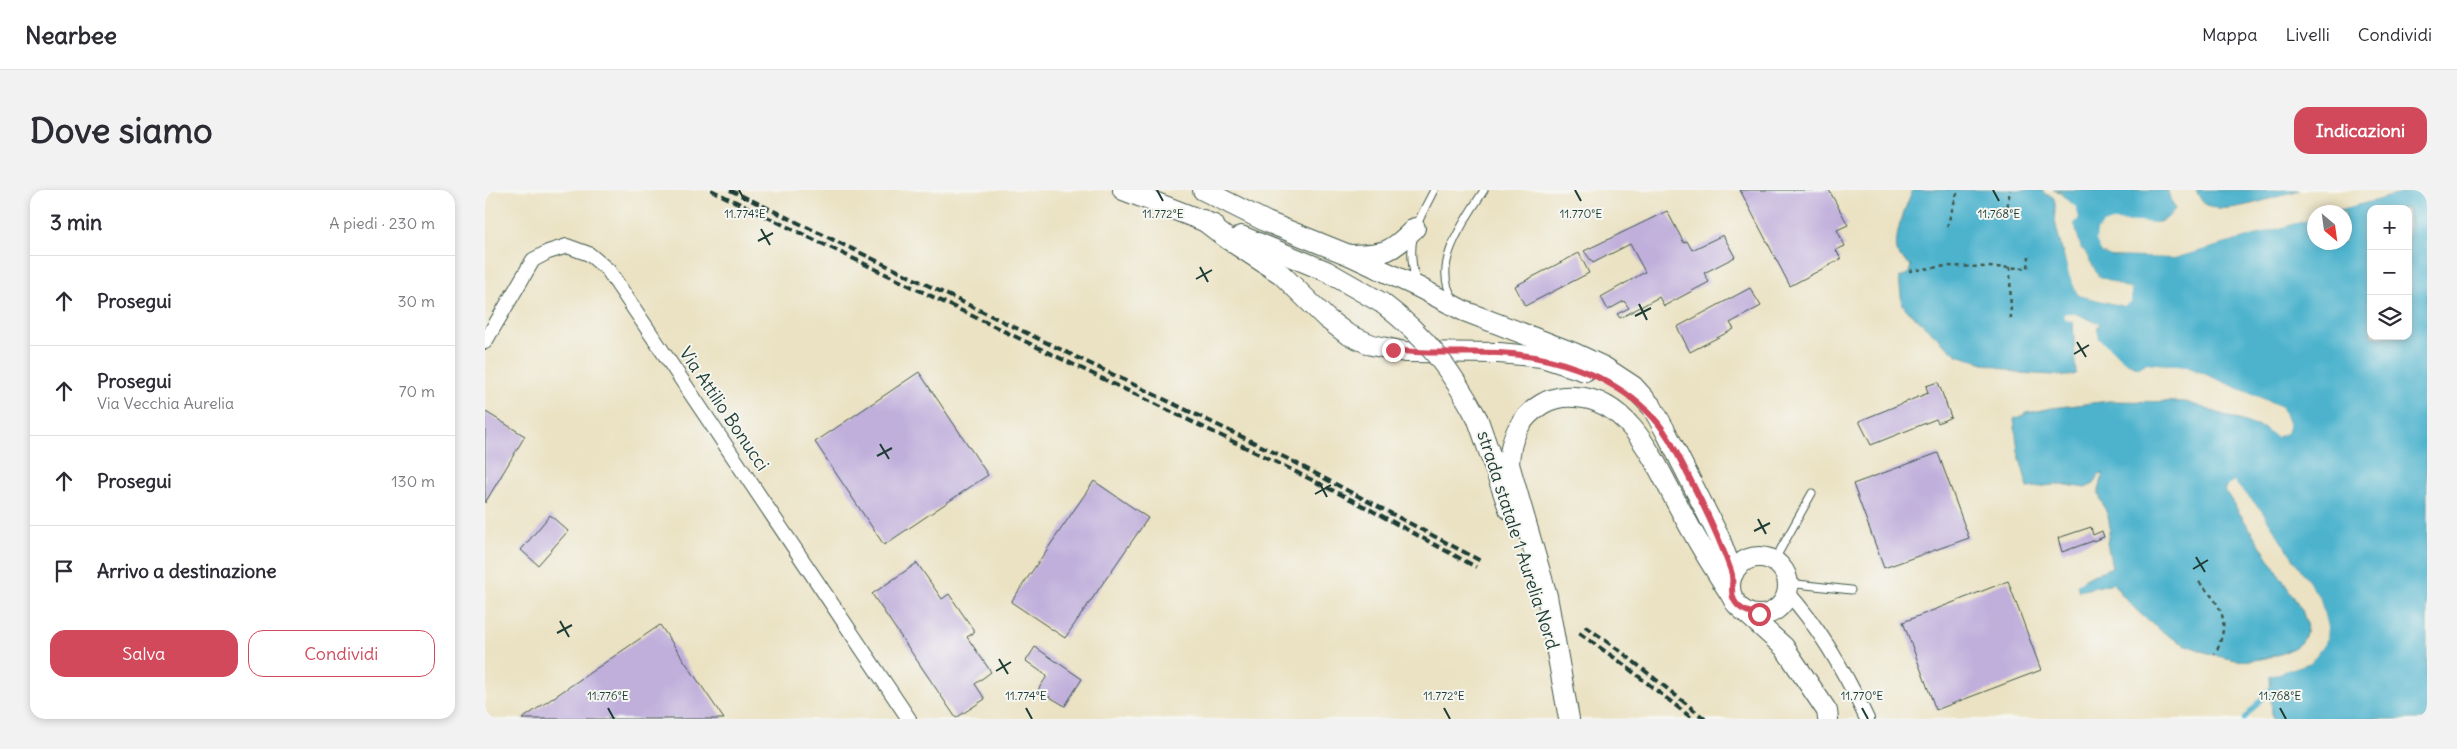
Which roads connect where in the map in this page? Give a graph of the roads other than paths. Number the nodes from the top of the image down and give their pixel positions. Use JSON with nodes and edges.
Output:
{"nodes":[{"id":1,"x":1123,"y":190,"type":"edge"},
{"id":2,"x":1203,"y":190,"type":"edge"},
{"id":3,"x":1434,"y":190,"type":"edge"},
{"id":4,"x":1484,"y":190,"type":"edge"},
{"id":5,"x":1203,"y":220,"type":"junction"},
{"id":6,"x":1415,"y":228,"type":"junction"},
{"id":7,"x":1349,"y":255,"type":"junction"},
{"id":8,"x":1418,"y":287,"type":"junction"},
{"id":9,"x":1463,"y":311,"type":"junction"},
{"id":10,"x":485,"y":342,"type":"edge"},
{"id":11,"x":1666,"y":432,"type":"junction"},
{"id":12,"x":1812,"y":493,"type":"dead end"},
{"id":13,"x":1719,"y":537,"type":"junction"},
{"id":14,"x":1765,"y":559,"type":"junction"},
{"id":15,"x":1733,"y":574,"type":"junction"},
{"id":16,"x":1851,"y":590,"type":"dead end"},
{"id":17,"x":1786,"y":593,"type":"junction"},
{"id":18,"x":1739,"y":605,"type":"junction"},
{"id":19,"x":1785,"y":647,"type":"junction"},
{"id":20,"x":1560,"y":670,"type":"junction"},
{"id":21,"x":909,"y":719,"type":"edge"},
{"id":22,"x":1569,"y":719,"type":"edge"},
{"id":23,"x":1575,"y":719,"type":"edge"},
{"id":24,"x":1828,"y":719,"type":"edge"},
{"id":25,"x":1867,"y":719,"type":"edge"}],
"edges":[{"from":1,"to":5,"type":"main road"},
{"from":2,"to":7,"type":"main road"},
{"from":3,"to":6,"type":"lane"},
{"from":4,"to":9,"type":"lane"},
{"from":5,"to":11,"type":"main road"},
{"from":5,"to":20,"type":"main road","name":"strada statale 1 Aurelia Nord","bridge":true},
{"from":6,"to":7,"type":"main road"},
{"from":6,"to":8,"type":"lane"},
{"from":7,"to":8,"type":"main road"},
{"from":8,"to":9,"type":"main road"},
{"from":9,"to":11,"type":"main road"},
{"from":10,"to":21,"type":"street","name":"Via Attilio Bonucci"},
{"from":11,"to":13,"type":"main road"},
{"from":12,"to":14,"type":"lane"},
{"from":13,"to":14,"type":"main road"},
{"from":13,"to":15,"type":"main road"},
{"from":14,"to":15,"type":"main road"},
{"from":14,"to":17,"type":"main road"},
{"from":15,"to":18,"type":"main road"},
{"from":16,"to":17,"type":"lane"},
{"from":17,"to":18,"type":"main road"},
{"from":17,"to":19,"type":"main road"},
{"from":17,"to":25,"type":"street"},
{"from":18,"to":19,"type":"main road"},
{"from":18,"to":20,"type":"main road"},
{"from":19,"to":24,"type":"main road"},
{"from":20,"to":22,"type":"main road"},
{"from":20,"to":23,"type":"main road"}]}
